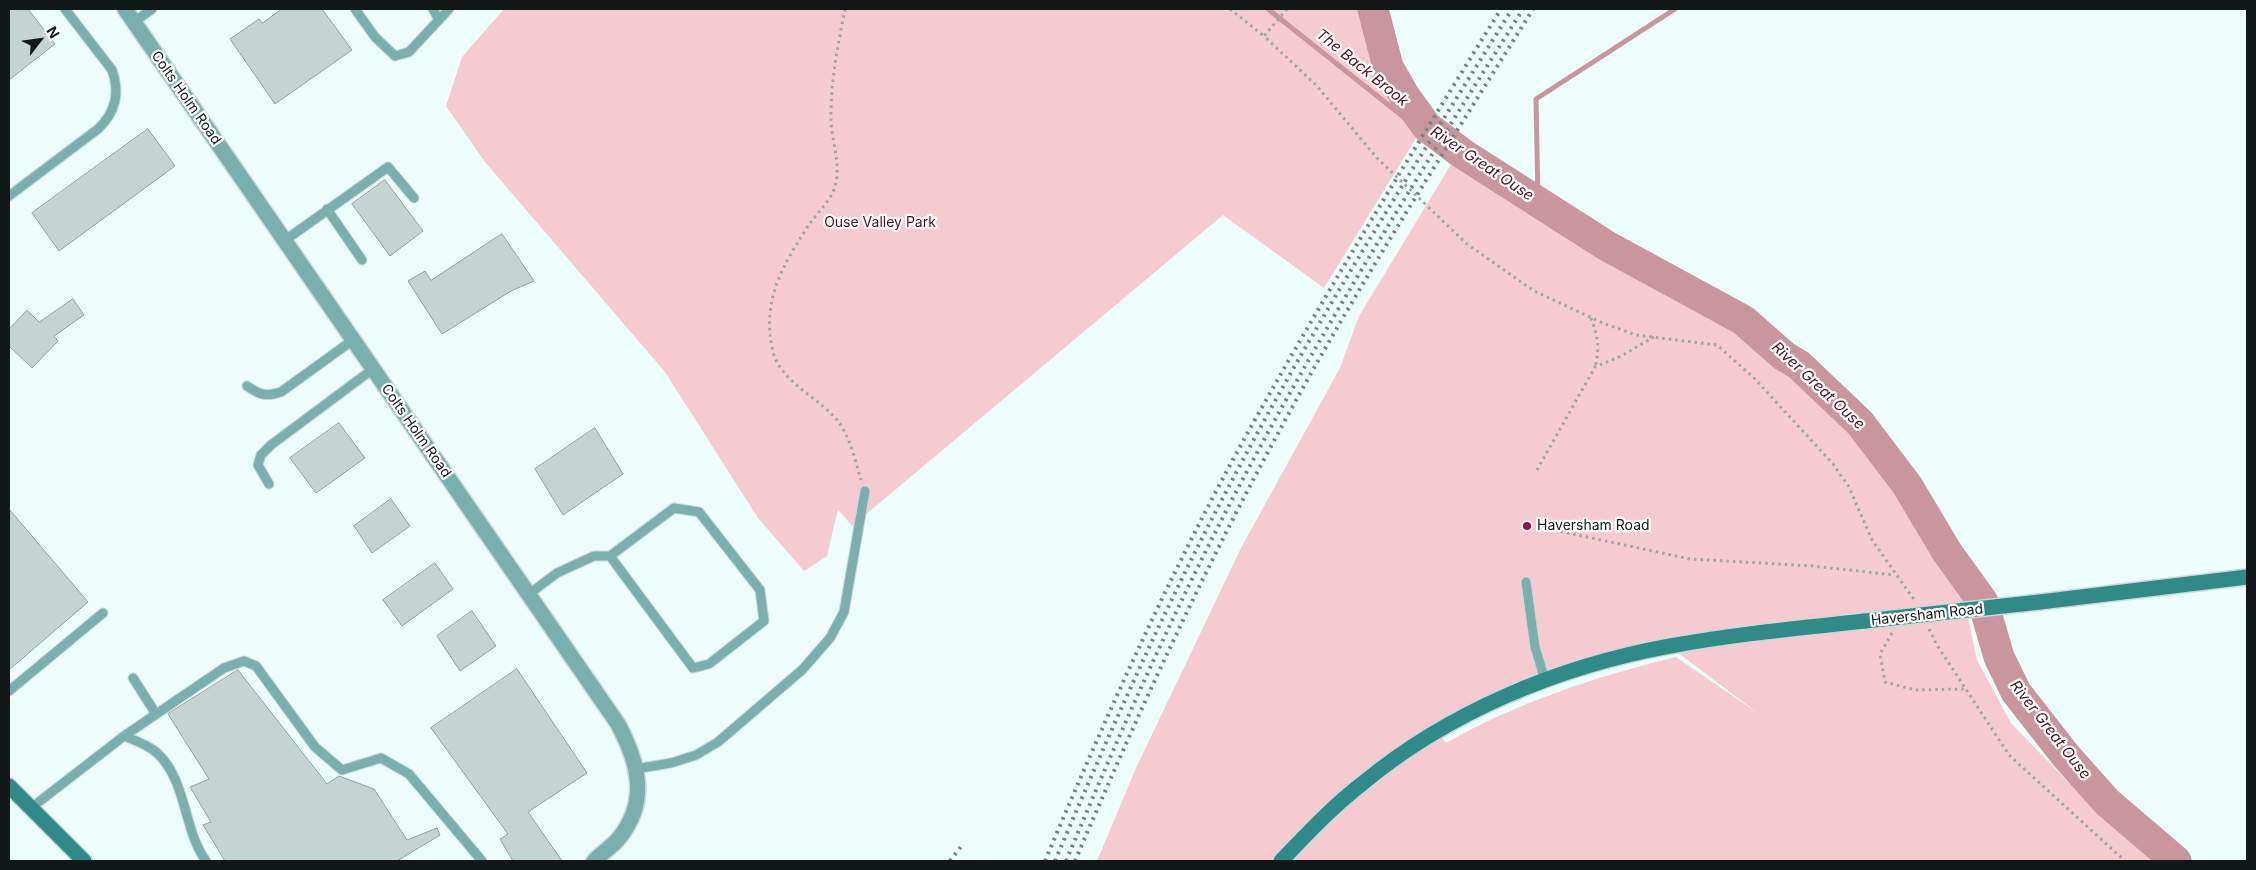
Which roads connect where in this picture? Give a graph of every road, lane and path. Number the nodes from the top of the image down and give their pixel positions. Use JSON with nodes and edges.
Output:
{"nodes":[{"id":1,"x":65,"y":9,"type":"edge"},
{"id":2,"x":125,"y":9,"type":"edge"},
{"id":3,"x":152,"y":9,"type":"edge"},
{"id":4,"x":355,"y":9,"type":"edge"},
{"id":5,"x":433,"y":9,"type":"edge"},
{"id":6,"x":449,"y":9,"type":"edge"},
{"id":7,"x":845,"y":9,"type":"edge"},
{"id":8,"x":1230,"y":9,"type":"edge"},
{"id":9,"x":1287,"y":9,"type":"edge"},
{"id":10,"x":439,"y":20,"type":"junction"},
{"id":11,"x":134,"y":22,"type":"junction"},
{"id":12,"x":1264,"y":36,"type":"junction"},
{"id":13,"x":9,"y":196,"type":"edge"},
{"id":14,"x":414,"y":198,"type":"dead end"},
{"id":15,"x":326,"y":210,"type":"junction"},
{"id":16,"x":284,"y":241,"type":"junction"},
{"id":17,"x":362,"y":260,"type":"dead end"},
{"id":18,"x":1591,"y":318,"type":"junction"},
{"id":19,"x":1655,"y":337,"type":"junction"},
{"id":20,"x":353,"y":340,"type":"junction"},
{"id":21,"x":1717,"y":345,"type":"dead end"},
{"id":22,"x":1596,"y":367,"type":"junction"},
{"id":23,"x":373,"y":369,"type":"junction"},
{"id":24,"x":247,"y":386,"type":"dead end"},
{"id":25,"x":1537,"y":470,"type":"dead end"},
{"id":26,"x":269,"y":484,"type":"dead end"},
{"id":27,"x":865,"y":491,"type":"joint"},
{"id":28,"x":1554,"y":530,"type":"dead end"},
{"id":29,"x":610,"y":556,"type":"junction"},
{"id":30,"x":1895,"y":575,"type":"dead end"},
{"id":31,"x":2247,"y":577,"type":"edge"},
{"id":32,"x":1526,"y":582,"type":"dead end"},
{"id":33,"x":529,"y":594,"type":"junction"},
{"id":34,"x":103,"y":613,"type":"dead end"},
{"id":35,"x":1898,"y":618,"type":"junction"},
{"id":36,"x":133,"y":678,"type":"dead end"},
{"id":37,"x":1545,"y":680,"type":"junction"},
{"id":38,"x":1966,"y":689,"type":"dead end"},
{"id":39,"x":9,"y":691,"type":"edge"},
{"id":40,"x":156,"y":714,"type":"junction"},
{"id":41,"x":124,"y":736,"type":"junction"},
{"id":42,"x":635,"y":769,"type":"junction"},
{"id":43,"x":9,"y":786,"type":"edge"},
{"id":44,"x":31,"y":808,"type":"junction"},
{"id":45,"x":84,"y":861,"type":"edge"},
{"id":46,"x":206,"y":861,"type":"edge"},
{"id":47,"x":482,"y":861,"type":"edge"},
{"id":48,"x":594,"y":861,"type":"edge"},
{"id":49,"x":1281,"y":861,"type":"edge"}],
"edges":[{"from":1,"to":13,"type":"lane"},
{"from":2,"to":11,"type":"street","name":"Colts Holm Road"},
{"from":3,"to":11,"type":"lane"},
{"from":4,"to":10,"type":"lane"},
{"from":5,"to":10,"type":"lane"},
{"from":6,"to":10,"type":"lane"},
{"from":7,"to":27,"type":"path"},
{"from":8,"to":12,"type":"path"},
{"from":9,"to":12,"type":"path"},
{"from":11,"to":16,"type":"street","name":"Colts Holm Road"},
{"from":12,"to":18,"type":"path"},
{"from":14,"to":15,"type":"lane"},
{"from":15,"to":16,"type":"lane"},
{"from":15,"to":17,"type":"lane"},
{"from":16,"to":20,"type":"street","name":"Colts Holm Road"},
{"from":18,"to":19,"type":"path"},
{"from":18,"to":22,"type":"path"},
{"from":19,"to":21,"type":"path"},
{"from":19,"to":22,"type":"path"},
{"from":20,"to":23,"type":"street","name":"Colts Holm Road"},
{"from":20,"to":24,"type":"lane"},
{"from":22,"to":25,"type":"path"},
{"from":23,"to":26,"type":"lane"},
{"from":23,"to":33,"type":"street","name":"Colts Holm Road"},
{"from":27,"to":42,"type":"lane"},
{"from":28,"to":30,"type":"path"},
{"from":29,"to":29,"type":"lane"},
{"from":29,"to":33,"type":"lane"},
{"from":31,"to":35,"type":"street","name":"Haversham Road","bridge":true},
{"from":32,"to":37,"type":"lane"},
{"from":33,"to":42,"type":"street","name":"Colts Holm Road"},
{"from":34,"to":39,"type":"lane"},
{"from":35,"to":37,"type":"street","name":"Haversham Road","bridge":true},
{"from":35,"to":38,"type":"path"},
{"from":36,"to":40,"type":"lane"},
{"from":37,"to":49,"type":"street","name":"Haversham Road"},
{"from":40,"to":41,"type":"lane"},
{"from":40,"to":47,"type":"lane"},
{"from":41,"to":44,"type":"lane"},
{"from":41,"to":46,"type":"lane"},
{"from":42,"to":48,"type":"street","name":"Colts Holm Road"},
{"from":43,"to":44,"type":"street"},
{"from":44,"to":45,"type":"street"}]}
